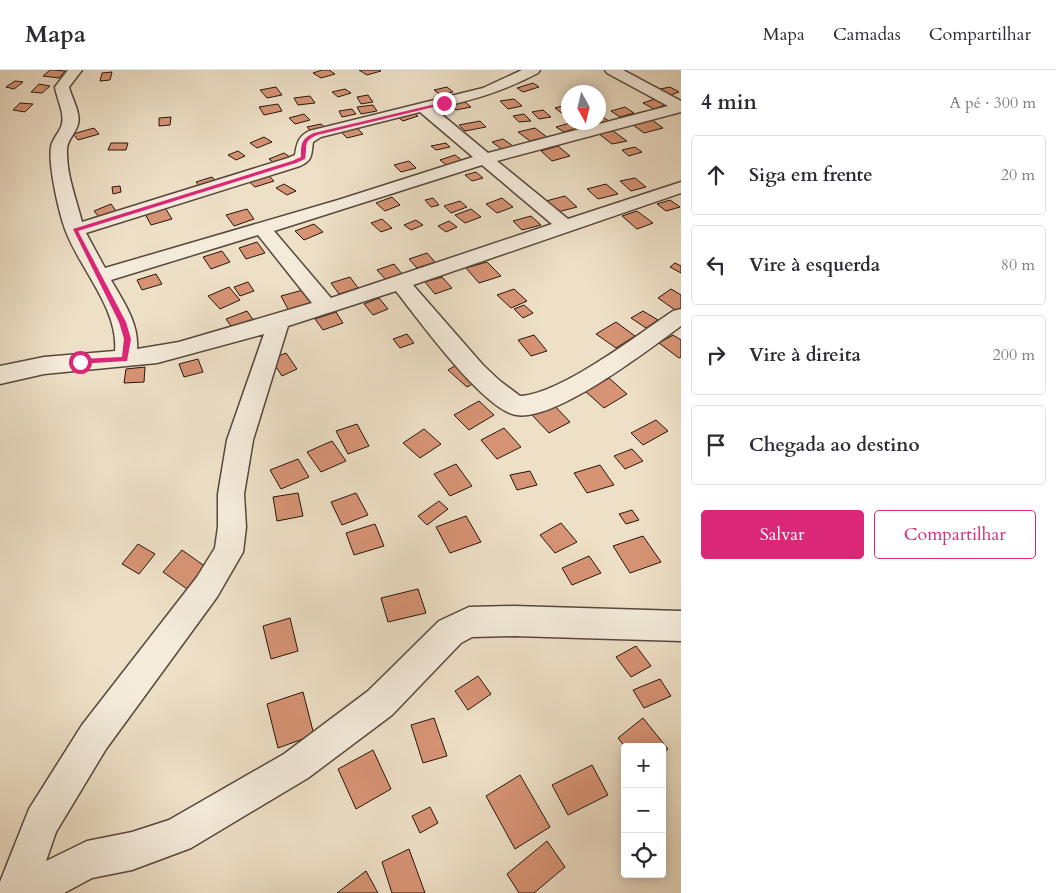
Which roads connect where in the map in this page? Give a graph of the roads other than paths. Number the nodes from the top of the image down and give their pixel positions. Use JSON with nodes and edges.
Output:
{"nodes":[{"id":1,"x":75,"y":70,"type":"edge"},
{"id":2,"x":533,"y":70,"type":"edge"},
{"id":3,"x":612,"y":70,"type":"edge"},
{"id":4,"x":423,"y":107,"type":"junction"},
{"id":5,"x":681,"y":107,"type":"edge"},
{"id":6,"x":484,"y":159,"type":"junction"},
{"id":7,"x":681,"y":187,"type":"edge"},
{"id":8,"x":564,"y":224,"type":"junction"},
{"id":9,"x":262,"y":228,"type":"junction"},
{"id":10,"x":75,"y":230,"type":"junction"},
{"id":11,"x":100,"y":276,"type":"junction"},
{"id":12,"x":400,"y":283,"type":"junction"},
{"id":13,"x":326,"y":306,"type":"junction"},
{"id":14,"x":681,"y":316,"type":"edge"},
{"id":15,"x":279,"y":320,"type":"junction"},
{"id":16,"x":125,"y":359,"type":"junction"},
{"id":17,"x":0,"y":375,"type":"edge"},
{"id":18,"x":681,"y":626,"type":"edge"},
{"id":19,"x":15,"y":893,"type":"edge"},
{"id":20,"x":31,"y":893,"type":"edge"}],
"edges":[{"from":1,"to":10,"type":"street"},
{"from":2,"to":4,"type":"street"},
{"from":3,"to":5,"type":"street"},
{"from":4,"to":6,"type":"street"},
{"from":4,"to":10,"type":"street"},
{"from":5,"to":6,"type":"street"},
{"from":6,"to":8,"type":"street"},
{"from":6,"to":9,"type":"street"},
{"from":7,"to":8,"type":"street"},
{"from":8,"to":12,"type":"street"},
{"from":9,"to":11,"type":"street"},
{"from":9,"to":13,"type":"street"},
{"from":10,"to":11,"type":"street"},
{"from":11,"to":16,"type":"street"},
{"from":12,"to":13,"type":"street"},
{"from":12,"to":14,"type":"street"},
{"from":13,"to":15,"type":"street"},
{"from":15,"to":16,"type":"street"},
{"from":15,"to":19,"type":"street"},
{"from":16,"to":17,"type":"street"},
{"from":18,"to":20,"type":"street"}]}
